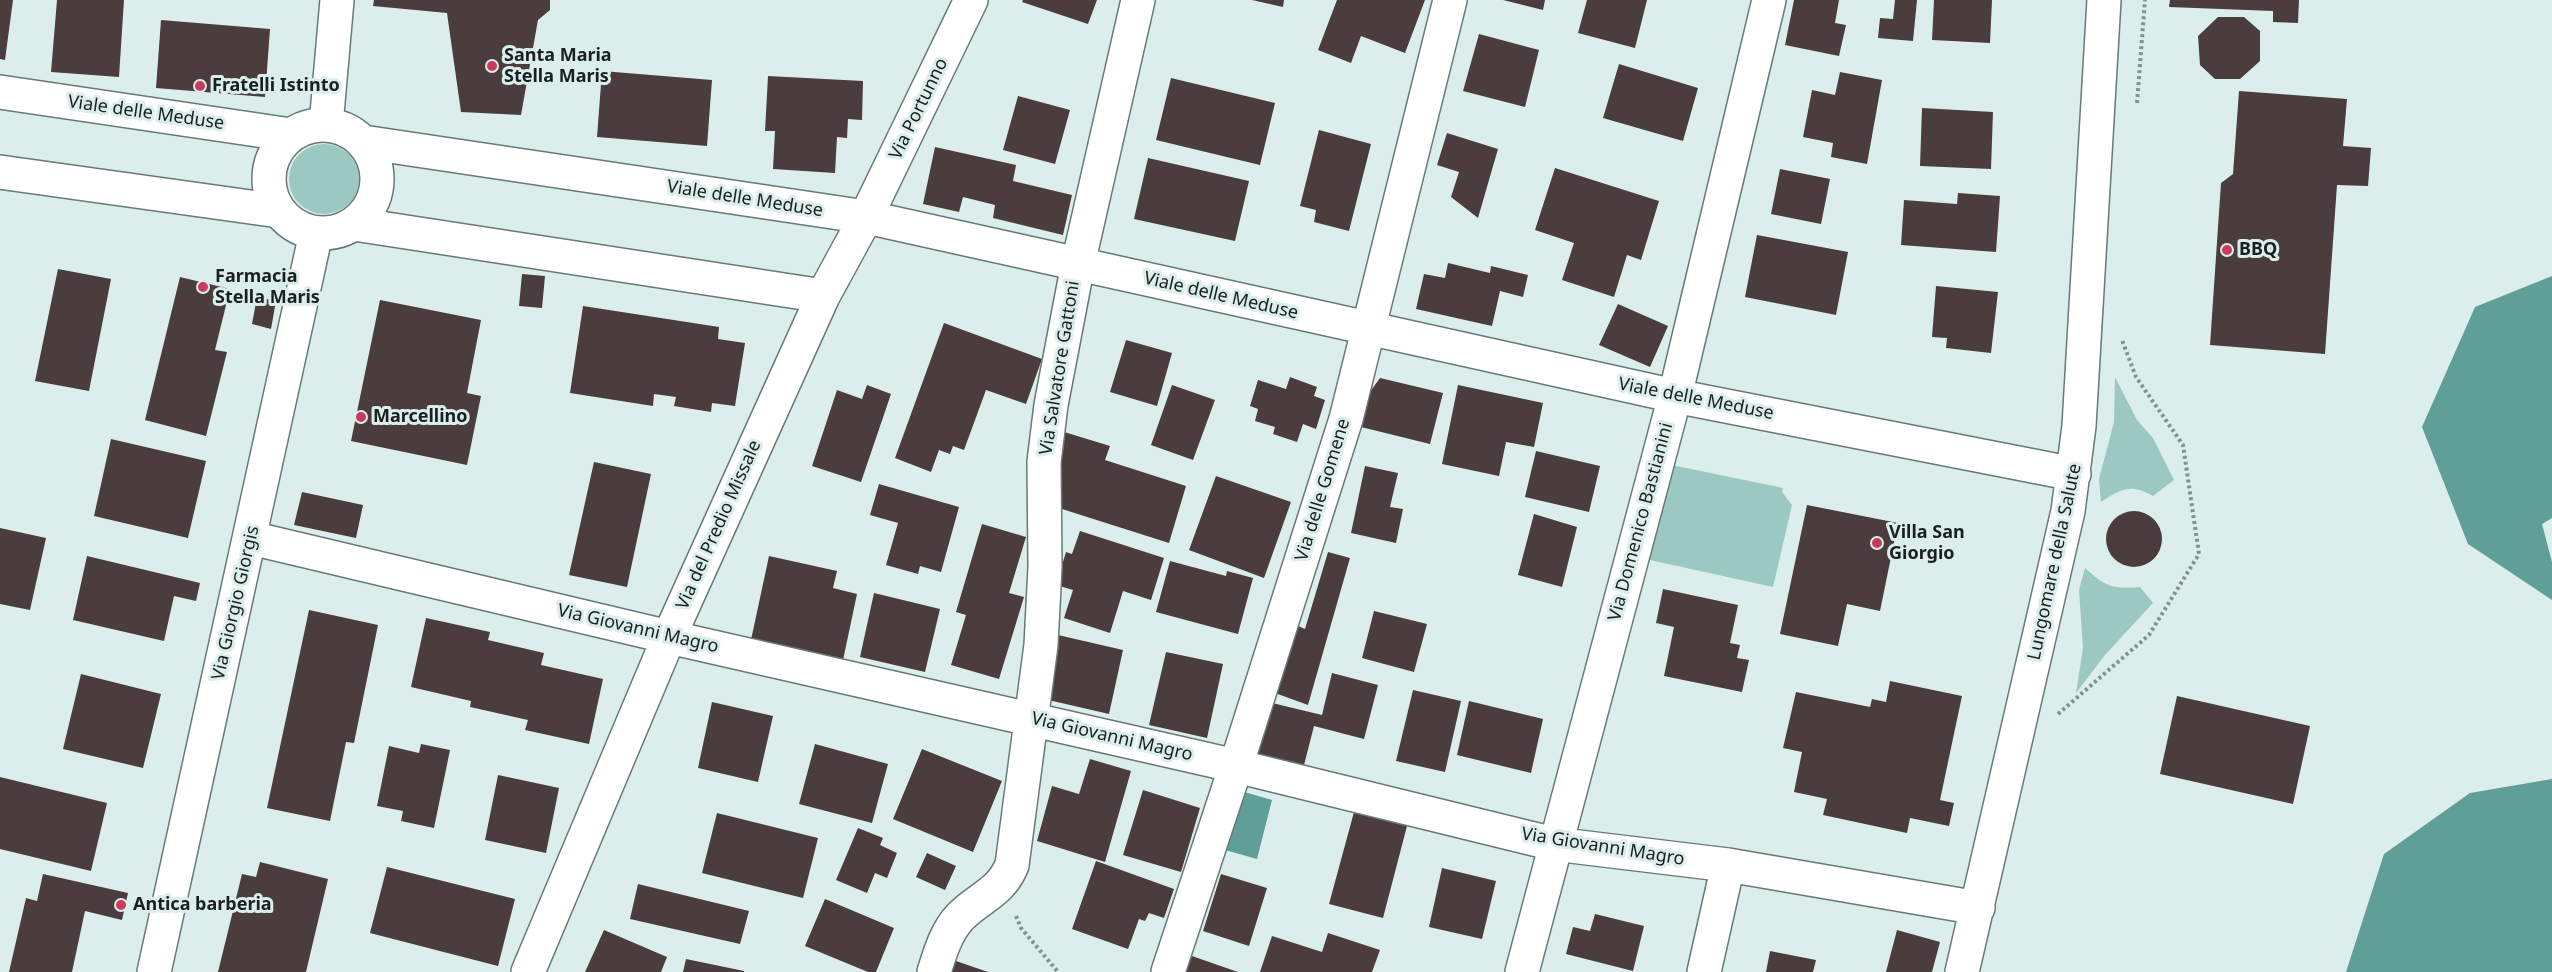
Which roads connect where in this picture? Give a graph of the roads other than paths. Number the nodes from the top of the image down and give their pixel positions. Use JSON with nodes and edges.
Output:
{"nodes":[{"id":1,"x":336,"y":0,"type":"edge"},
{"id":2,"x":971,"y":0,"type":"edge"},
{"id":3,"x":1138,"y":0,"type":"edge"},
{"id":4,"x":1450,"y":0,"type":"edge"},
{"id":5,"x":1769,"y":0,"type":"edge"},
{"id":6,"x":2104,"y":0,"type":"edge"},
{"id":7,"x":0,"y":92,"type":"edge"},
{"id":8,"x":326,"y":125,"type":"junction"},
{"id":9,"x":291,"y":135,"type":"junction"},
{"id":10,"x":363,"y":142,"type":"junction"},
{"id":11,"x":0,"y":172,"type":"edge"},
{"id":12,"x":279,"y":211,"type":"junction"},
{"id":13,"x":866,"y":217,"type":"junction"},
{"id":14,"x":354,"y":224,"type":"junction"},
{"id":15,"x":316,"y":233,"type":"junction"},
{"id":16,"x":1078,"y":264,"type":"junction"},
{"id":17,"x":823,"y":296,"type":"junction"},
{"id":18,"x":1370,"y":330,"type":"junction"},
{"id":19,"x":1675,"y":396,"type":"junction"},
{"id":20,"x":2074,"y":474,"type":"junction"},
{"id":21,"x":251,"y":538,"type":"junction"},
{"id":22,"x":669,"y":637,"type":"junction"},
{"id":23,"x":1032,"y":718,"type":"junction"},
{"id":24,"x":1236,"y":766,"type":"junction"},
{"id":25,"x":1554,"y":844,"type":"junction"},
{"id":26,"x":1728,"y":866,"type":"junction"},
{"id":27,"x":1978,"y":908,"type":"junction"},
{"id":28,"x":154,"y":972,"type":"edge"},
{"id":29,"x":528,"y":972,"type":"edge"},
{"id":30,"x":934,"y":972,"type":"edge"},
{"id":31,"x":1168,"y":972,"type":"edge"},
{"id":32,"x":1522,"y":972,"type":"edge"},
{"id":33,"x":1704,"y":972,"type":"edge"},
{"id":34,"x":1962,"y":972,"type":"edge"}],
"edges":[{"from":1,"to":8,"type":"street"},
{"from":2,"to":13,"type":"street","name":"Via Portunno"},
{"from":3,"to":16,"type":"street","name":"Via Salvatore Gattoni"},
{"from":4,"to":18,"type":"street","name":"Via delle Gomene"},
{"from":5,"to":19,"type":"street","name":"Via Domenico Bastianini"},
{"from":6,"to":20,"type":"street","name":"Lungomare della Salute"},
{"from":7,"to":9,"type":"street","name":"Viale delle Meduse"},
{"from":8,"to":9,"type":"street"},
{"from":8,"to":10,"type":"street"},
{"from":9,"to":12,"type":"street"},
{"from":10,"to":13,"type":"street","name":"Viale delle Meduse"},
{"from":10,"to":14,"type":"street"},
{"from":11,"to":12,"type":"street"},
{"from":12,"to":15,"type":"street"},
{"from":13,"to":16,"type":"street","name":"Viale delle Meduse"},
{"from":13,"to":17,"type":"street","name":"Via del Predio Missale"},
{"from":14,"to":15,"type":"street"},
{"from":14,"to":17,"type":"street"},
{"from":15,"to":21,"type":"street","name":"Via Giorgio Giorgis"},
{"from":16,"to":18,"type":"street","name":"Viale delle Meduse"},
{"from":16,"to":23,"type":"street","name":"Via Salvatore Gattoni"},
{"from":17,"to":22,"type":"street","name":"Via del Predio Missale"},
{"from":18,"to":19,"type":"street","name":"Viale delle Meduse"},
{"from":18,"to":24,"type":"street","name":"Via delle Gomene"},
{"from":19,"to":20,"type":"street","name":"Viale delle Meduse"},
{"from":19,"to":25,"type":"street","name":"Via Domenico Bastianini"},
{"from":20,"to":27,"type":"street","name":"Lungomare della Salute"},
{"from":21,"to":22,"type":"street","name":"Via Giovanni Magro"},
{"from":21,"to":28,"type":"street","name":"Via Giorgio Giorgis"},
{"from":22,"to":23,"type":"street","name":"Via Giovanni Magro"},
{"from":22,"to":29,"type":"street","name":"Via del Predio Missale"},
{"from":23,"to":24,"type":"street","name":"Via Giovanni Magro"},
{"from":23,"to":30,"type":"street","name":"Via Salvatore Gattoni"},
{"from":24,"to":25,"type":"street","name":"Via Giovanni Magro"},
{"from":24,"to":31,"type":"street","name":"Via delle Gomene"},
{"from":25,"to":26,"type":"street","name":"Via Giovanni Magro"},
{"from":25,"to":32,"type":"street","name":"Via Domenico Bastianini"},
{"from":26,"to":27,"type":"street","name":"Via Giovanni Magro"},
{"from":26,"to":33,"type":"street"},
{"from":27,"to":34,"type":"street","name":"Lungomare della Salute"}]}
